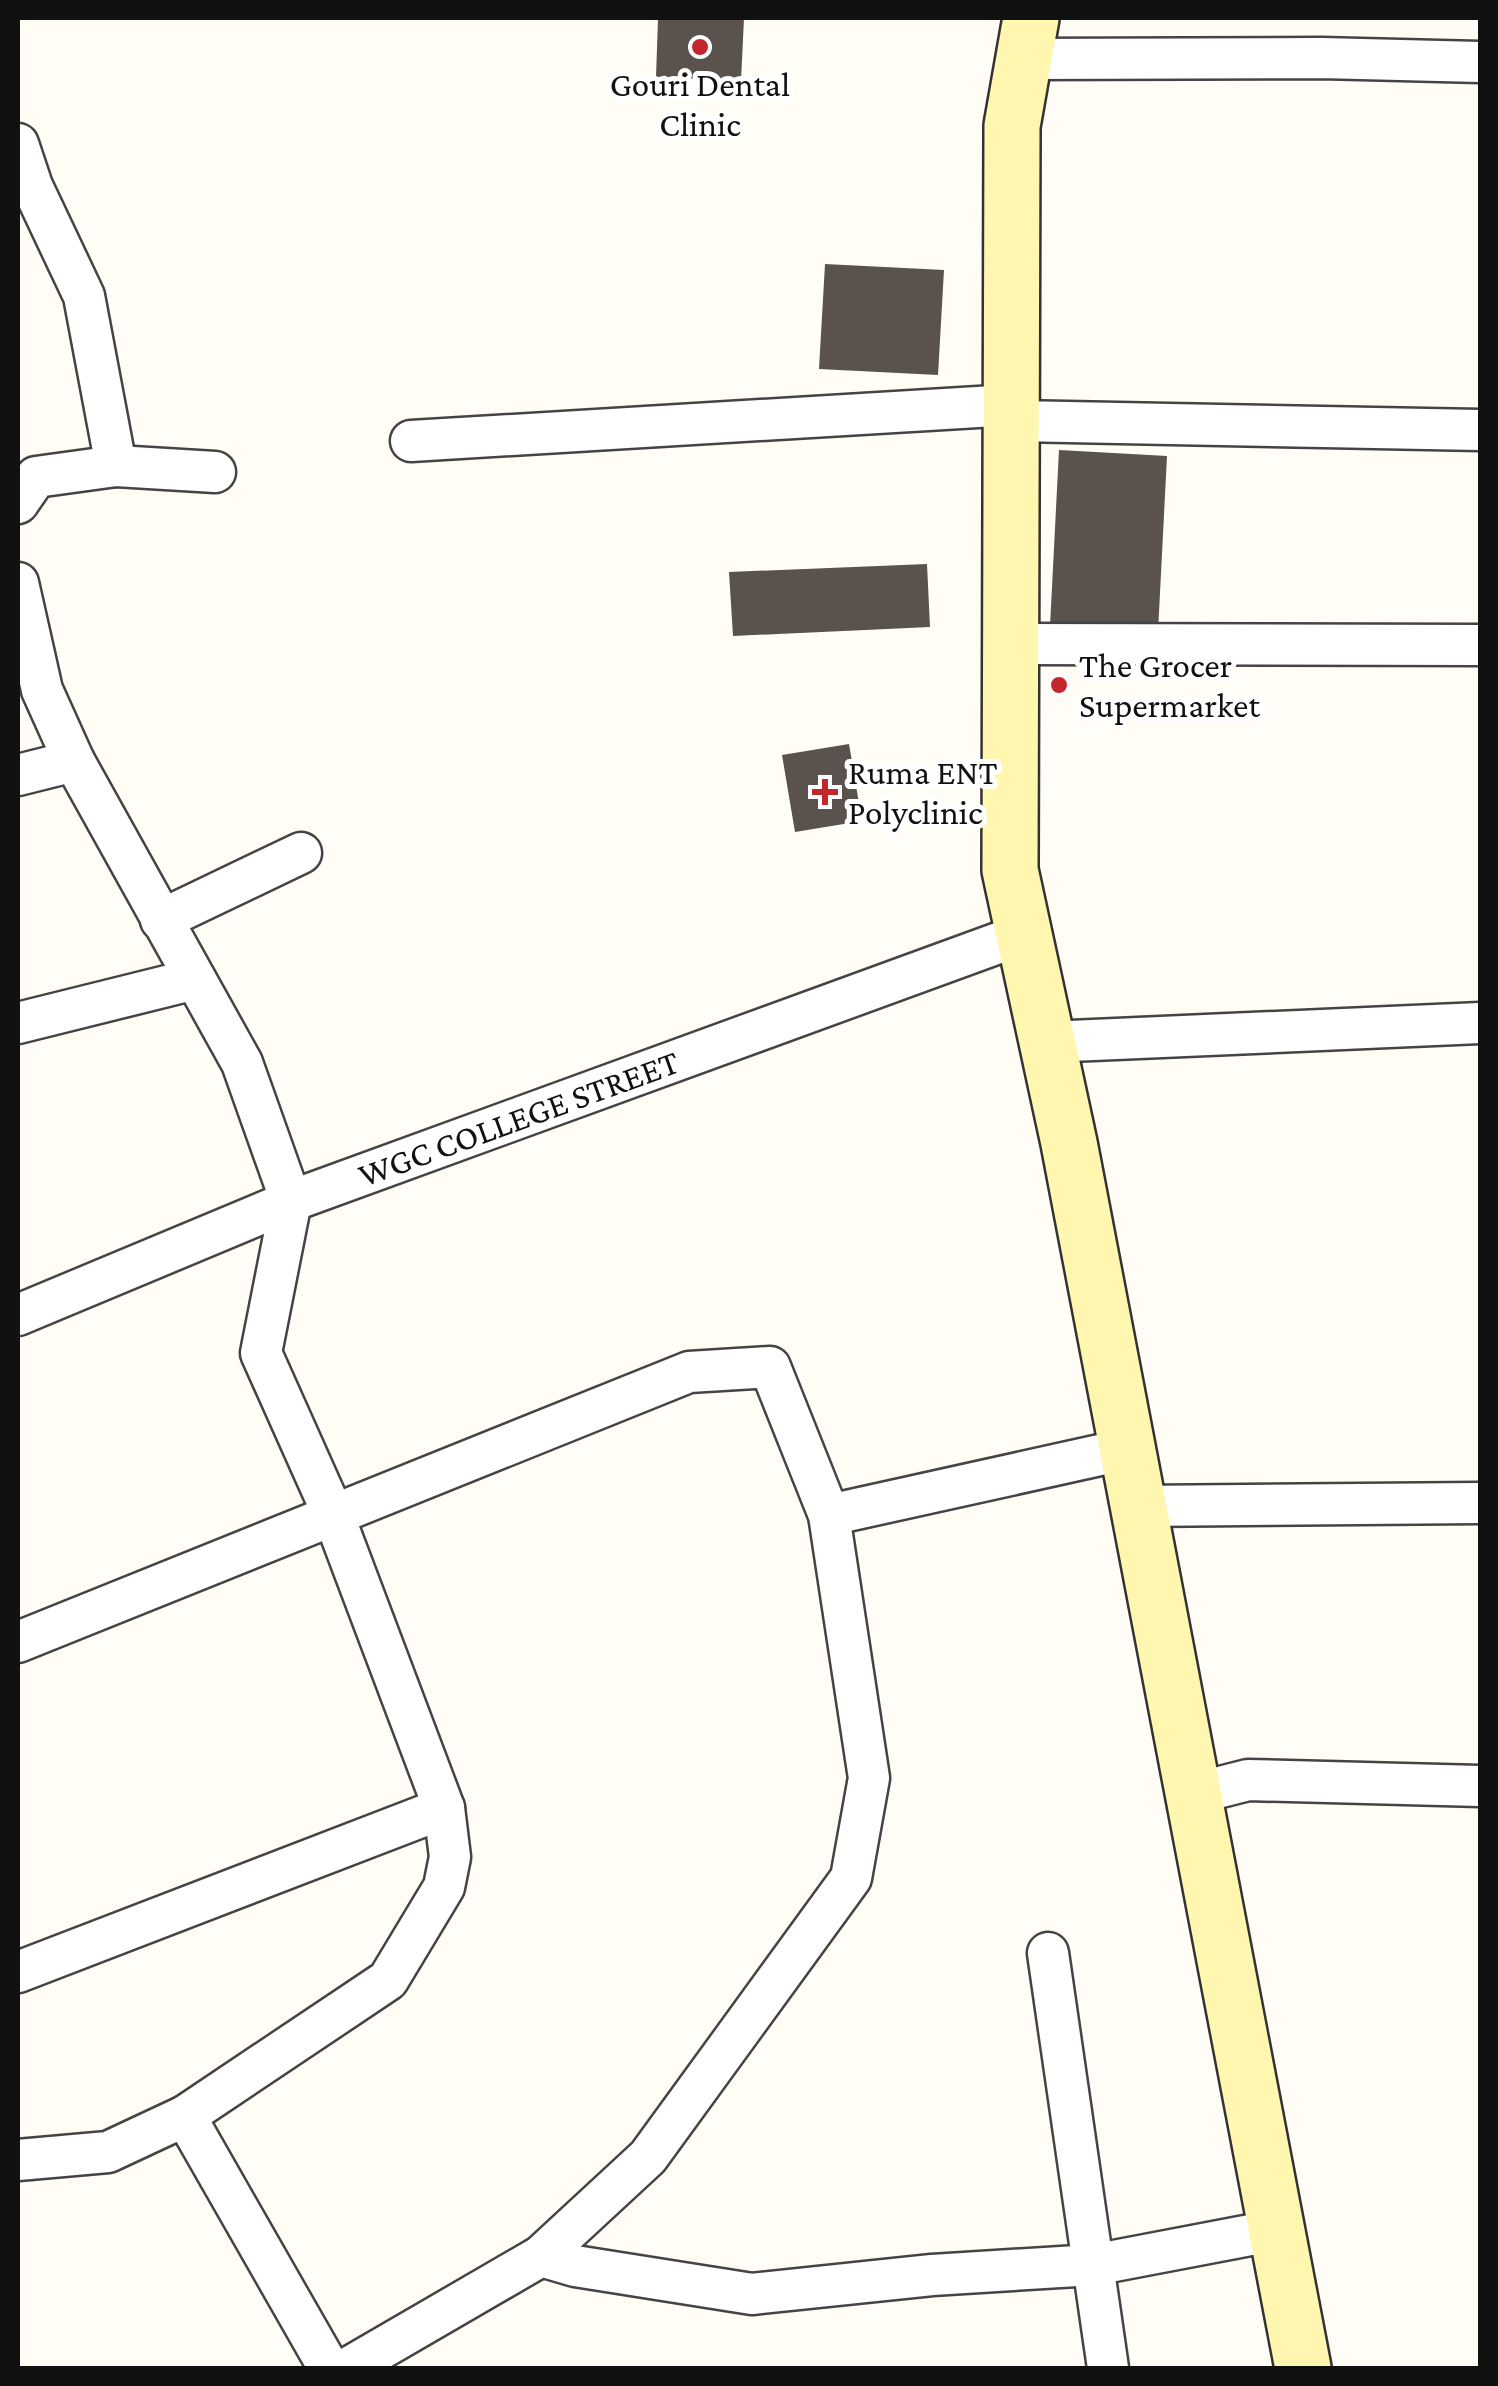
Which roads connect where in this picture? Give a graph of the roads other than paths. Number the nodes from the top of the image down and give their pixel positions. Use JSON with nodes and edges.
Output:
{"nodes":[{"id":1,"x":1027,"y":38,"type":"edge"},
{"id":2,"x":1480,"y":62,"type":"edge"},
{"id":3,"x":18,"y":144,"type":"edge"},
{"id":4,"x":1011,"y":413,"type":"junction"},
{"id":5,"x":1480,"y":430,"type":"edge"},
{"id":6,"x":411,"y":441,"type":"dead end"},
{"id":7,"x":116,"y":466,"type":"junction"},
{"id":8,"x":215,"y":472,"type":"dead end"},
{"id":9,"x":18,"y":502,"type":"edge"},
{"id":10,"x":18,"y":583,"type":"edge"},
{"id":11,"x":1010,"y":644,"type":"junction"},
{"id":12,"x":1480,"y":646,"type":"edge"},
{"id":13,"x":74,"y":761,"type":"junction"},
{"id":14,"x":18,"y":775,"type":"edge"},
{"id":15,"x":302,"y":853,"type":"dead end"},
{"id":16,"x":161,"y":920,"type":"junction"},
{"id":17,"x":1023,"y":934,"type":"junction"},
{"id":18,"x":195,"y":980,"type":"junction"},
{"id":19,"x":18,"y":1023,"type":"edge"},
{"id":20,"x":1480,"y":1023,"type":"edge"},
{"id":21,"x":1047,"y":1042,"type":"junction"},
{"id":22,"x":291,"y":1202,"type":"junction"},
{"id":23,"x":18,"y":1316,"type":"edge"},
{"id":24,"x":1127,"y":1449,"type":"junction"},
{"id":25,"x":1480,"y":1502,"type":"edge"},
{"id":26,"x":1138,"y":1506,"type":"junction"},
{"id":27,"x":333,"y":1514,"type":"junction"},
{"id":28,"x":828,"y":1515,"type":"junction"},
{"id":29,"x":18,"y":1642,"type":"edge"},
{"id":30,"x":1480,"y":1786,"type":"edge"},
{"id":31,"x":1193,"y":1794,"type":"junction"},
{"id":32,"x":444,"y":1808,"type":"junction"},
{"id":33,"x":1048,"y":1953,"type":"dead end"},
{"id":34,"x":18,"y":1972,"type":"edge"},
{"id":35,"x":184,"y":2116,"type":"junction"},
{"id":36,"x":18,"y":2160,"type":"edge"},
{"id":37,"x":1276,"y":2230,"type":"junction"},
{"id":38,"x":540,"y":2256,"type":"junction"},
{"id":39,"x":1093,"y":2265,"type":"junction"},
{"id":40,"x":329,"y":2368,"type":"edge"},
{"id":41,"x":348,"y":2368,"type":"edge"},
{"id":42,"x":1108,"y":2368,"type":"edge"},
{"id":43,"x":1302,"y":2368,"type":"edge"}],
"edges":[{"from":1,"to":2,"type":"street"},
{"from":1,"to":4,"type":"street"},
{"from":3,"to":7,"type":"street"},
{"from":4,"to":5,"type":"street"},
{"from":4,"to":6,"type":"street"},
{"from":4,"to":11,"type":"street"},
{"from":7,"to":8,"type":"street"},
{"from":7,"to":9,"type":"street"},
{"from":10,"to":13,"type":"street"},
{"from":11,"to":12,"type":"street"},
{"from":11,"to":17,"type":"street"},
{"from":13,"to":14,"type":"street"},
{"from":13,"to":16,"type":"street"},
{"from":15,"to":16,"type":"street"},
{"from":16,"to":18,"type":"street"},
{"from":17,"to":21,"type":"street"},
{"from":17,"to":22,"type":"street","name":"WGC COLLEGE STREET"},
{"from":18,"to":19,"type":"street"},
{"from":18,"to":22,"type":"street"},
{"from":20,"to":21,"type":"street"},
{"from":21,"to":24,"type":"street"},
{"from":22,"to":23,"type":"street","name":"WGC COLLEGE STREET"},
{"from":22,"to":27,"type":"street"},
{"from":24,"to":26,"type":"street"},
{"from":24,"to":28,"type":"street"},
{"from":25,"to":26,"type":"street"},
{"from":26,"to":31,"type":"street"},
{"from":27,"to":28,"type":"street"},
{"from":27,"to":29,"type":"street"},
{"from":27,"to":32,"type":"street"},
{"from":28,"to":38,"type":"street"},
{"from":30,"to":31,"type":"street"},
{"from":31,"to":37,"type":"street"},
{"from":32,"to":34,"type":"street"},
{"from":32,"to":35,"type":"street"},
{"from":33,"to":39,"type":"street"},
{"from":35,"to":36,"type":"street"},
{"from":35,"to":40,"type":"street"},
{"from":37,"to":39,"type":"street"},
{"from":37,"to":43,"type":"street"},
{"from":38,"to":39,"type":"street"},
{"from":38,"to":41,"type":"street"},
{"from":39,"to":42,"type":"street"}]}
